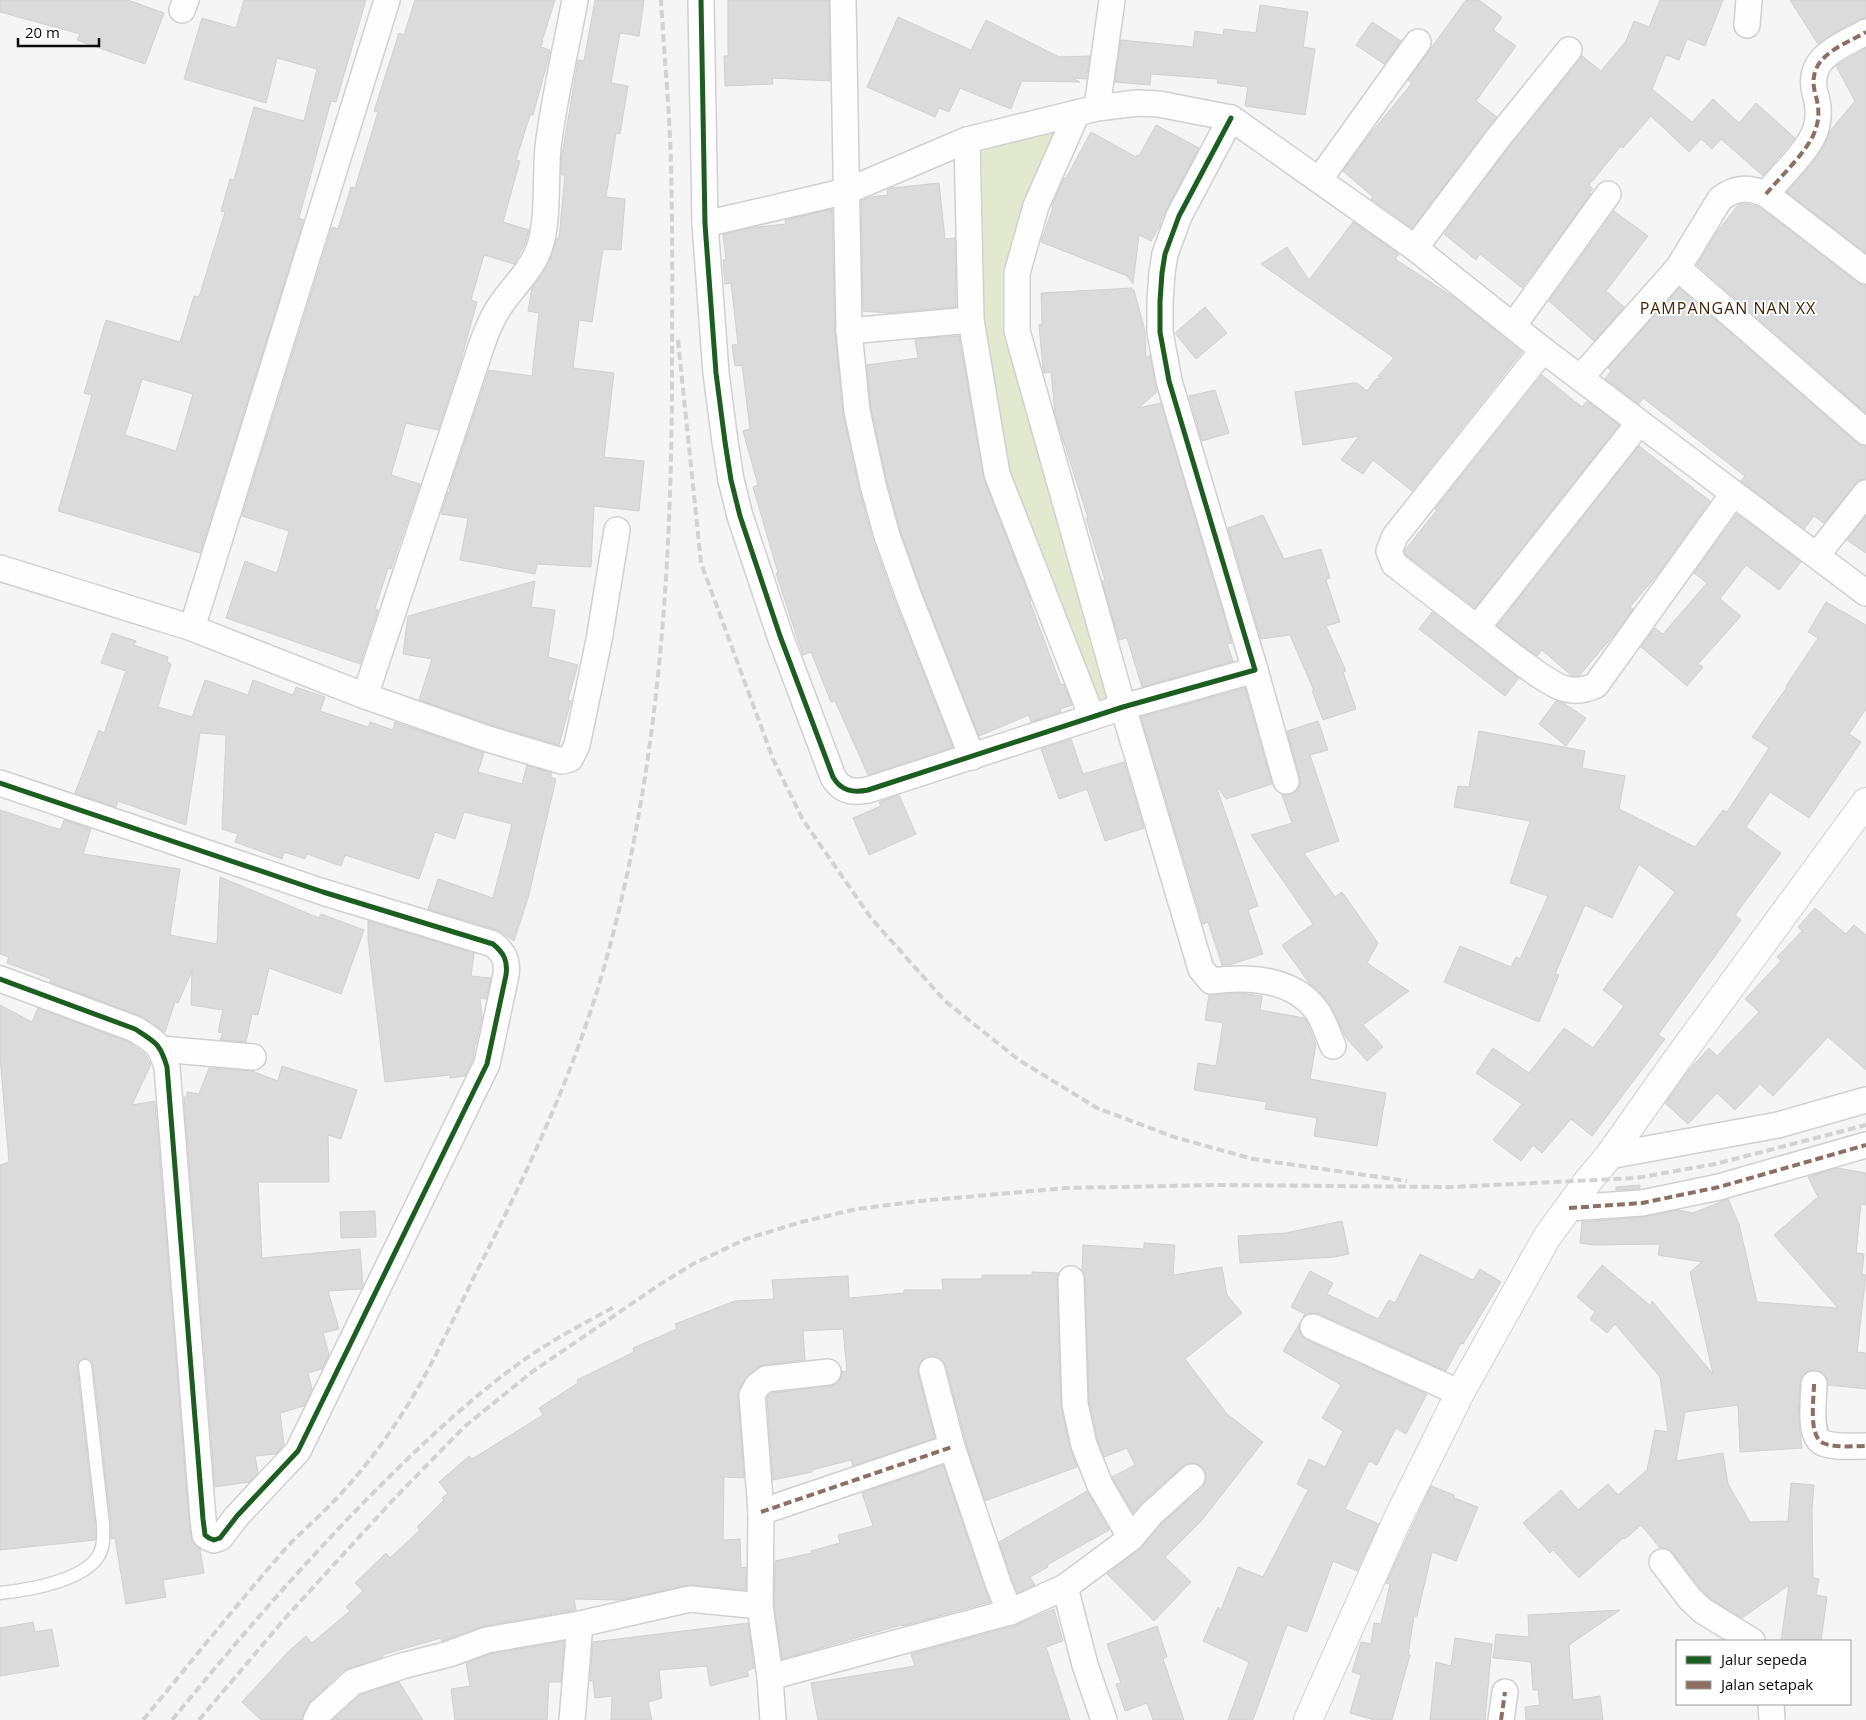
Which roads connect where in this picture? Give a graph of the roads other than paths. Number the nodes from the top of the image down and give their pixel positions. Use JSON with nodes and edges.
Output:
{"nodes":[{"id":1,"x":387,"y":0,"type":"edge"},
{"id":2,"x":575,"y":0,"type":"edge"},
{"id":3,"x":701,"y":0,"type":"edge"},
{"id":4,"x":843,"y":0,"type":"edge"},
{"id":5,"x":1112,"y":0,"type":"edge"},
{"id":6,"x":1749,"y":0,"type":"edge"},
{"id":7,"x":1746,"y":25,"type":"dead end"},
{"id":8,"x":1866,"y":32,"type":"edge"},
{"id":9,"x":1418,"y":42,"type":"dead end"},
{"id":10,"x":1569,"y":50,"type":"dead end"},
{"id":11,"x":1087,"y":111,"type":"junction"},
{"id":12,"x":1231,"y":118,"type":"junction"},
{"id":13,"x":967,"y":140,"type":"junction"},
{"id":14,"x":1320,"y":180,"type":"junction"},
{"id":15,"x":847,"y":191,"type":"junction"},
{"id":16,"x":1608,"y":194,"type":"dead end"},
{"id":17,"x":1766,"y":194,"type":"junction"},
{"id":18,"x":705,"y":224,"type":"junction"},
{"id":19,"x":1415,"y":248,"type":"junction"},
{"id":20,"x":1678,"y":268,"type":"junction"},
{"id":21,"x":1866,"y":271,"type":"edge"},
{"id":22,"x":971,"y":320,"type":"junction"},
{"id":23,"x":1513,"y":326,"type":"junction"},
{"id":24,"x":849,"y":331,"type":"junction"},
{"id":25,"x":1544,"y":350,"type":"junction"},
{"id":26,"x":1581,"y":377,"type":"junction"},
{"id":27,"x":1639,"y":423,"type":"junction"},
{"id":28,"x":1866,"y":432,"type":"edge"},
{"id":29,"x":1866,"y":493,"type":"edge"},
{"id":30,"x":1733,"y":494,"type":"junction"},
{"id":31,"x":617,"y":530,"type":"dead end"},
{"id":32,"x":1817,"y":554,"type":"junction"},
{"id":33,"x":0,"y":568,"type":"edge"},
{"id":34,"x":1866,"y":593,"type":"edge"},
{"id":35,"x":192,"y":628,"type":"junction"},
{"id":36,"x":1477,"y":628,"type":"junction"},
{"id":37,"x":1255,"y":670,"type":"junction"},
{"id":38,"x":365,"y":696,"type":"junction"},
{"id":39,"x":1123,"y":707,"type":"junction"},
{"id":40,"x":1092,"y":717,"type":"junction"},
{"id":41,"x":972,"y":757,"type":"junction"},
{"id":42,"x":1286,"y":781,"type":"dead end"},
{"id":43,"x":0,"y":783,"type":"edge"},
{"id":44,"x":1866,"y":802,"type":"edge"},
{"id":45,"x":0,"y":979,"type":"edge"},
{"id":46,"x":1333,"y":1046,"type":"dead end"},
{"id":47,"x":162,"y":1049,"type":"junction"},
{"id":48,"x":252,"y":1057,"type":"dead end"},
{"id":49,"x":1866,"y":1100,"type":"edge"},
{"id":50,"x":1866,"y":1145,"type":"edge"},
{"id":51,"x":1610,"y":1156,"type":"junction"},
{"id":52,"x":1569,"y":1208,"type":"junction"},
{"id":53,"x":1071,"y":1279,"type":"dead end"},
{"id":54,"x":1313,"y":1327,"type":"dead end"},
{"id":55,"x":85,"y":1366,"type":"dead end"},
{"id":56,"x":932,"y":1370,"type":"dead end"},
{"id":57,"x":828,"y":1372,"type":"dead end"},
{"id":58,"x":1814,"y":1384,"type":"dead end"},
{"id":59,"x":1460,"y":1394,"type":"junction"},
{"id":60,"x":1866,"y":1446,"type":"edge"},
{"id":61,"x":952,"y":1447,"type":"junction"},
{"id":62,"x":1192,"y":1477,"type":"dead end"},
{"id":63,"x":761,"y":1512,"type":"junction"},
{"id":64,"x":1131,"y":1538,"type":"junction"},
{"id":65,"x":1662,"y":1562,"type":"dead end"},
{"id":66,"x":1065,"y":1587,"type":"junction"},
{"id":67,"x":0,"y":1593,"type":"edge"},
{"id":68,"x":760,"y":1606,"type":"junction"},
{"id":69,"x":1010,"y":1612,"type":"junction"},
{"id":70,"x":580,"y":1624,"type":"junction"},
{"id":71,"x":1750,"y":1640,"type":"edge"},
{"id":72,"x":770,"y":1677,"type":"junction"},
{"id":73,"x":1505,"y":1692,"type":"dead end"},
{"id":74,"x":1771,"y":1705,"type":"edge"},
{"id":75,"x":316,"y":1720,"type":"edge"},
{"id":76,"x":572,"y":1720,"type":"edge"},
{"id":77,"x":774,"y":1720,"type":"edge"},
{"id":78,"x":1104,"y":1720,"type":"edge"},
{"id":79,"x":1308,"y":1720,"type":"edge"},
{"id":80,"x":1501,"y":1720,"type":"edge"},
{"id":81,"x":1772,"y":1720,"type":"edge"}],
"edges":[{"from":1,"to":35,"type":"street"},
{"from":2,"to":38,"type":"street"},
{"from":3,"to":18,"type":"street"},
{"from":4,"to":15,"type":"street"},
{"from":5,"to":11,"type":"street"},
{"from":6,"to":7,"type":"street"},
{"from":8,"to":17,"type":"street"},
{"from":9,"to":14,"type":"street"},
{"from":10,"to":19,"type":"street"},
{"from":11,"to":12,"type":"street"},
{"from":11,"to":13,"type":"street"},
{"from":11,"to":39,"type":"street"},
{"from":12,"to":14,"type":"street"},
{"from":12,"to":37,"type":"street"},
{"from":13,"to":15,"type":"street"},
{"from":13,"to":22,"type":"street"},
{"from":14,"to":19,"type":"street"},
{"from":15,"to":18,"type":"street"},
{"from":15,"to":24,"type":"street"},
{"from":16,"to":23,"type":"street"},
{"from":17,"to":20,"type":"street"},
{"from":17,"to":21,"type":"street"},
{"from":18,"to":41,"type":"street"},
{"from":19,"to":23,"type":"street"},
{"from":20,"to":26,"type":"street"},
{"from":20,"to":28,"type":"street"},
{"from":22,"to":24,"type":"street"},
{"from":22,"to":40,"type":"street"},
{"from":23,"to":25,"type":"street"},
{"from":24,"to":41,"type":"street"},
{"from":25,"to":26,"type":"street"},
{"from":25,"to":36,"type":"street"},
{"from":26,"to":27,"type":"street"},
{"from":27,"to":30,"type":"street"},
{"from":27,"to":36,"type":"street"},
{"from":29,"to":32,"type":"street"},
{"from":30,"to":32,"type":"street"},
{"from":30,"to":36,"type":"street"},
{"from":31,"to":38,"type":"street"},
{"from":32,"to":34,"type":"street"},
{"from":33,"to":35,"type":"street"},
{"from":35,"to":38,"type":"street"},
{"from":37,"to":39,"type":"street"},
{"from":37,"to":42,"type":"street"},
{"from":39,"to":40,"type":"street"},
{"from":39,"to":46,"type":"street"},
{"from":40,"to":41,"type":"street"},
{"from":43,"to":47,"type":"street"},
{"from":44,"to":51,"type":"main road"},
{"from":45,"to":47,"type":"street"},
{"from":47,"to":48,"type":"street"},
{"from":49,"to":51,"type":"street"},
{"from":50,"to":52,"type":"street"},
{"from":51,"to":52,"type":"main road"},
{"from":52,"to":59,"type":"main road"},
{"from":53,"to":64,"type":"street"},
{"from":54,"to":59,"type":"street"},
{"from":55,"to":67,"type":"lane"},
{"from":56,"to":61,"type":"street"},
{"from":57,"to":63,"type":"street"},
{"from":58,"to":60,"type":"street"},
{"from":59,"to":79,"type":"main road"},
{"from":61,"to":63,"type":"street"},
{"from":61,"to":69,"type":"street"},
{"from":62,"to":64,"type":"street"},
{"from":63,"to":68,"type":"street"},
{"from":64,"to":66,"type":"street"},
{"from":65,"to":71,"type":"street"},
{"from":66,"to":69,"type":"street"},
{"from":66,"to":78,"type":"street"},
{"from":68,"to":70,"type":"street"},
{"from":68,"to":72,"type":"street"},
{"from":69,"to":72,"type":"street"},
{"from":70,"to":75,"type":"street"},
{"from":70,"to":76,"type":"street"},
{"from":72,"to":77,"type":"street"},
{"from":73,"to":80,"type":"street"},
{"from":74,"to":81,"type":"street"}]}
